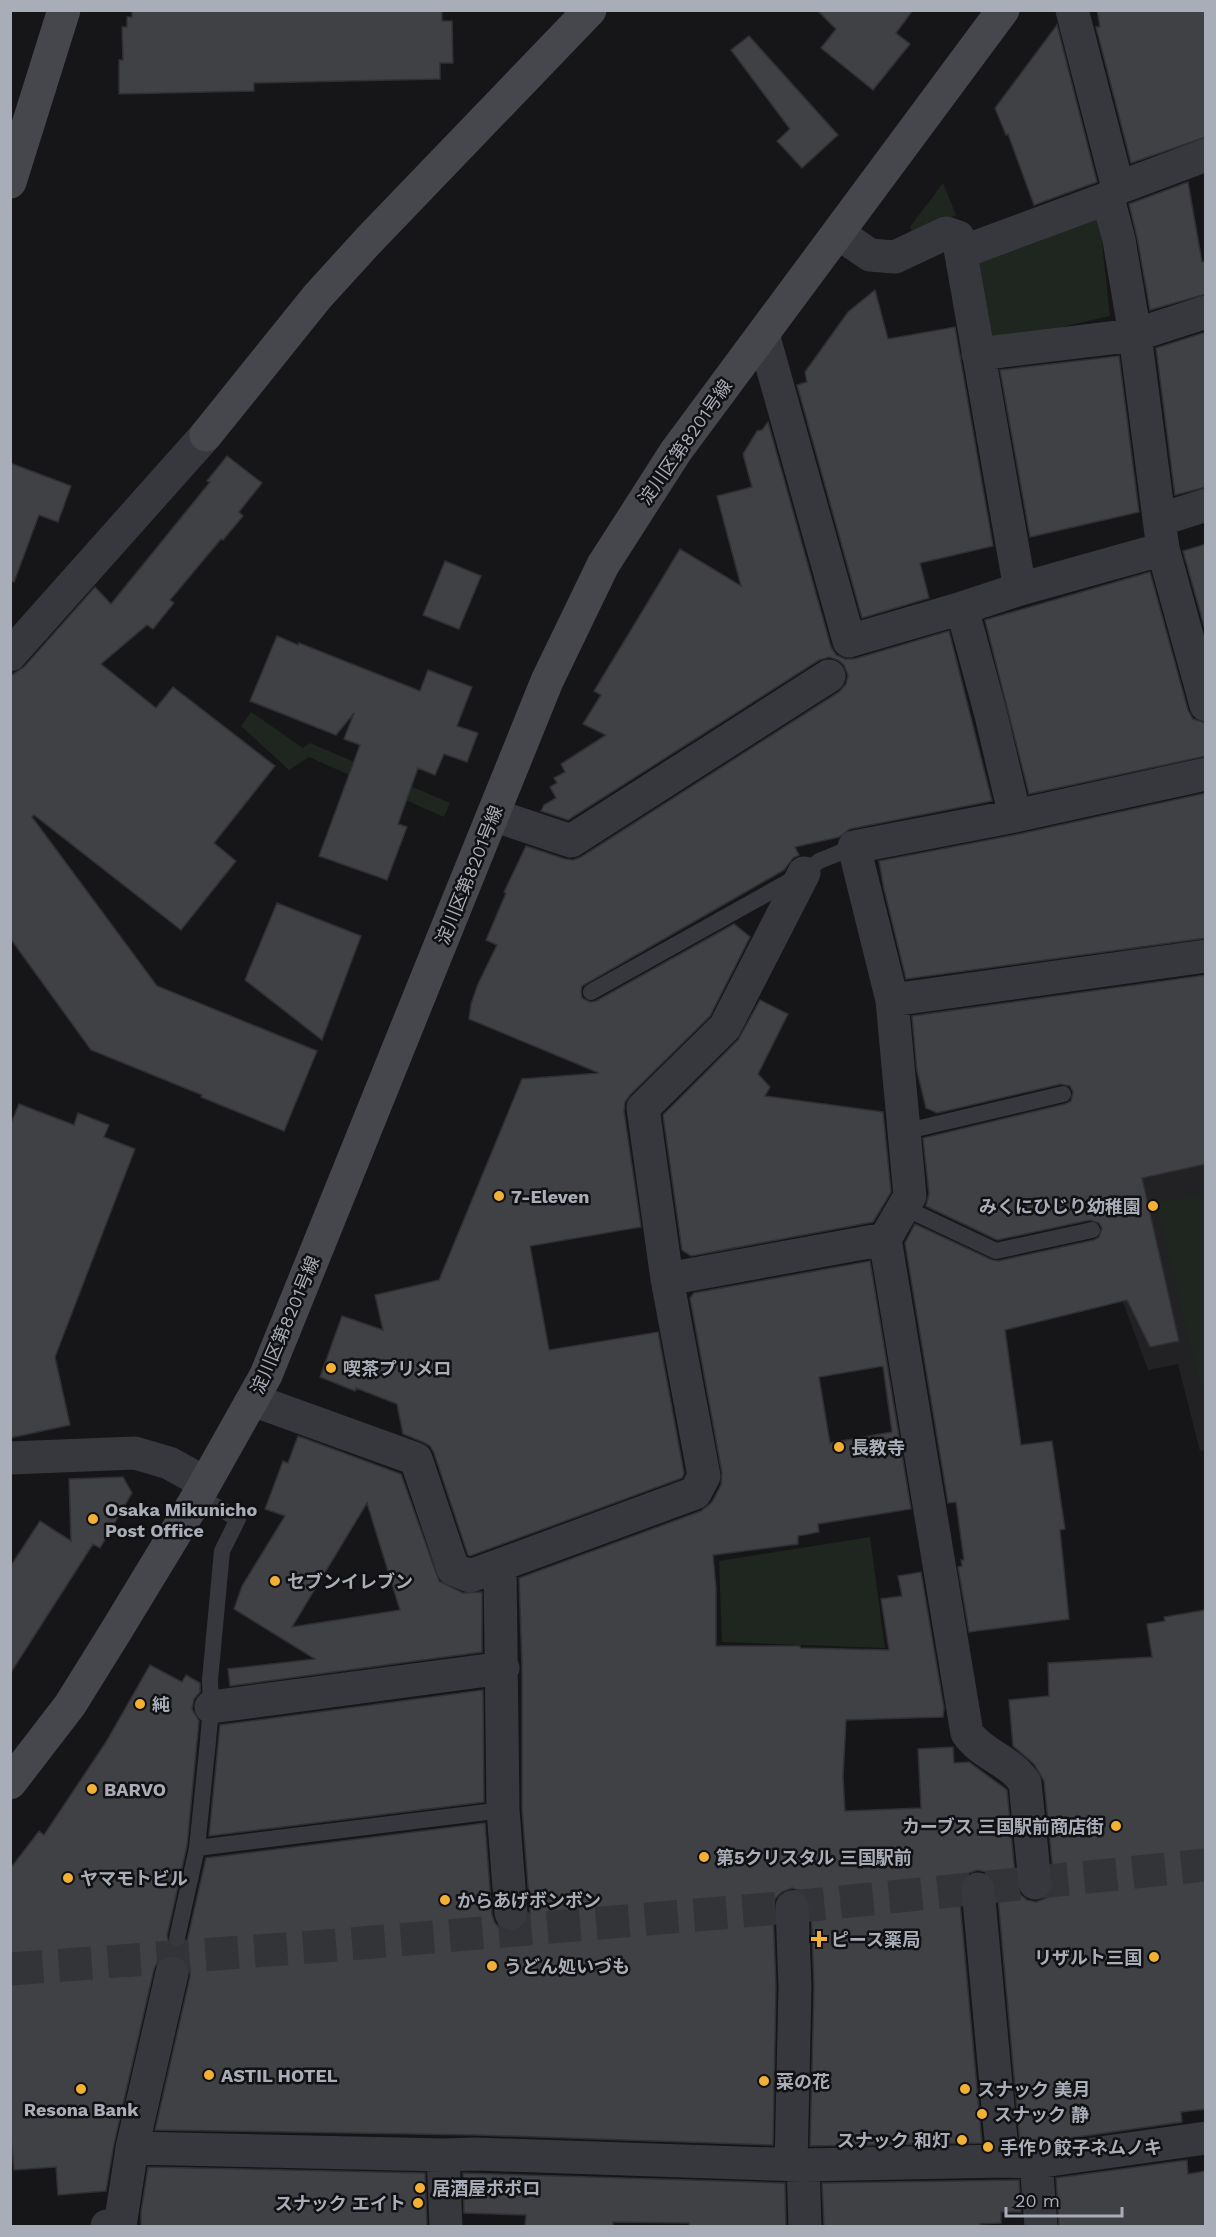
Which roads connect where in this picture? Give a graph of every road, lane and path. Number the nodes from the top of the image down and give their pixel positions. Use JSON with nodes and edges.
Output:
{"nodes":[{"id":1,"x":64,"y":10,"type":"edge"},
{"id":2,"x":590,"y":10,"type":"edge"},
{"id":3,"x":1003,"y":10,"type":"edge"},
{"id":4,"x":1072,"y":10,"type":"edge"},
{"id":5,"x":1206,"y":155,"type":"edge"},
{"id":6,"x":10,"y":182,"type":"edge"},
{"id":7,"x":1113,"y":193,"type":"junction"},
{"id":8,"x":837,"y":234,"type":"junction"},
{"id":9,"x":962,"y":252,"type":"junction"},
{"id":10,"x":1206,"y":312,"type":"edge"},
{"id":11,"x":763,"y":334,"type":"junction"},
{"id":12,"x":1135,"y":335,"type":"junction"},
{"id":13,"x":978,"y":354,"type":"junction"},
{"id":14,"x":1206,"y":505,"type":"edge"},
{"id":15,"x":1161,"y":534,"type":"junction"},
{"id":16,"x":1020,"y":589,"type":"junction"},
{"id":17,"x":962,"y":608,"type":"junction"},
{"id":18,"x":10,"y":655,"type":"edge"},
{"id":19,"x":829,"y":676,"type":"dead end"},
{"id":20,"x":1206,"y":705,"type":"edge"},
{"id":21,"x":1206,"y":774,"type":"edge"},
{"id":22,"x":493,"y":815,"type":"junction"},
{"id":23,"x":1015,"y":816,"type":"junction"},
{"id":24,"x":854,"y":847,"type":"junction"},
{"id":25,"x":804,"y":873,"type":"junction"},
{"id":26,"x":1206,"y":956,"type":"edge"},
{"id":27,"x":591,"y":992,"type":"dead end"},
{"id":28,"x":892,"y":1000,"type":"junction"},
{"id":29,"x":1063,"y":1094,"type":"dead end"},
{"id":30,"x":903,"y":1132,"type":"junction"},
{"id":31,"x":905,"y":1208,"type":"junction"},
{"id":32,"x":1092,"y":1230,"type":"dead end"},
{"id":33,"x":885,"y":1239,"type":"junction"},
{"id":34,"x":667,"y":1279,"type":"junction"},
{"id":35,"x":253,"y":1400,"type":"junction"},
{"id":36,"x":10,"y":1458,"type":"edge"},
{"id":37,"x":201,"y":1490,"type":"junction"},
{"id":38,"x":500,"y":1566,"type":"junction"},
{"id":39,"x":503,"y":1668,"type":"junction"},
{"id":40,"x":211,"y":1707,"type":"junction"},
{"id":41,"x":10,"y":1783,"type":"edge"},
{"id":42,"x":503,"y":1810,"type":"junction"},
{"id":43,"x":197,"y":1848,"type":"junction"},
{"id":44,"x":1035,"y":1883,"type":"dead end"},
{"id":45,"x":978,"y":1889,"type":"dead end"},
{"id":46,"x":792,"y":1907,"type":"dead end"},
{"id":47,"x":511,"y":1913,"type":"dead end"},
{"id":48,"x":177,"y":1938,"type":"dead end"},
{"id":49,"x":172,"y":1973,"type":"dead end"},
{"id":50,"x":1206,"y":2138,"type":"edge"},
{"id":51,"x":132,"y":2148,"type":"junction"},
{"id":52,"x":443,"y":2155,"type":"junction"},
{"id":53,"x":1003,"y":2161,"type":"junction"},
{"id":54,"x":1036,"y":2162,"type":"junction"},
{"id":55,"x":797,"y":2165,"type":"junction"},
{"id":56,"x":107,"y":2226,"type":"edge"},
{"id":57,"x":120,"y":2226,"type":"edge"},
{"id":58,"x":446,"y":2226,"type":"edge"},
{"id":59,"x":805,"y":2226,"type":"edge"},
{"id":60,"x":1041,"y":2226,"type":"edge"}],
"edges":[{"from":1,"to":6,"type":"street"},
{"from":2,"to":18,"type":"street"},
{"from":3,"to":8,"type":"street","name":"淀川区第8201号線"},
{"from":4,"to":7,"type":"street"},
{"from":5,"to":7,"type":"street"},
{"from":7,"to":9,"type":"street"},
{"from":7,"to":12,"type":"street"},
{"from":8,"to":9,"type":"street"},
{"from":8,"to":11,"type":"street","name":"淀川区第8201号線"},
{"from":9,"to":13,"type":"street"},
{"from":10,"to":12,"type":"street"},
{"from":11,"to":17,"type":"street"},
{"from":11,"to":22,"type":"street","name":"淀川区第8201号線"},
{"from":12,"to":13,"type":"street"},
{"from":12,"to":15,"type":"street"},
{"from":13,"to":16,"type":"street"},
{"from":14,"to":15,"type":"street"},
{"from":15,"to":16,"type":"street"},
{"from":15,"to":20,"type":"street"},
{"from":16,"to":17,"type":"street"},
{"from":17,"to":23,"type":"street"},
{"from":19,"to":22,"type":"street"},
{"from":21,"to":23,"type":"street"},
{"from":22,"to":35,"type":"street","name":"淀川区第8201号線"},
{"from":23,"to":24,"type":"street"},
{"from":24,"to":25,"type":"lane"},
{"from":24,"to":28,"type":"street"},
{"from":25,"to":27,"type":"lane"},
{"from":25,"to":34,"type":"street"},
{"from":26,"to":28,"type":"street"},
{"from":28,"to":30,"type":"street"},
{"from":29,"to":30,"type":"lane"},
{"from":30,"to":31,"type":"street"},
{"from":31,"to":32,"type":"lane"},
{"from":31,"to":33,"type":"street"},
{"from":33,"to":34,"type":"street"},
{"from":33,"to":44,"type":"street"},
{"from":34,"to":38,"type":"street"},
{"from":35,"to":37,"type":"street","name":"淀川区第8201号線"},
{"from":35,"to":38,"type":"street"},
{"from":36,"to":37,"type":"street"},
{"from":37,"to":40,"type":"lane"},
{"from":37,"to":41,"type":"street","name":"淀川区第8201号線"},
{"from":38,"to":39,"type":"street"},
{"from":39,"to":40,"type":"street"},
{"from":39,"to":42,"type":"street"},
{"from":40,"to":43,"type":"lane"},
{"from":42,"to":43,"type":"lane"},
{"from":42,"to":47,"type":"street"},
{"from":43,"to":48,"type":"lane"},
{"from":45,"to":53,"type":"street"},
{"from":46,"to":55,"type":"street"},
{"from":49,"to":51,"type":"street"},
{"from":50,"to":54,"type":"street"},
{"from":51,"to":52,"type":"street"},
{"from":51,"to":57,"type":"street"},
{"from":52,"to":55,"type":"street"},
{"from":52,"to":58,"type":"street"},
{"from":53,"to":54,"type":"street"},
{"from":53,"to":55,"type":"street"},
{"from":54,"to":60,"type":"street"},
{"from":55,"to":59,"type":"street"},
{"from":56,"to":57,"type":"street"}]}
